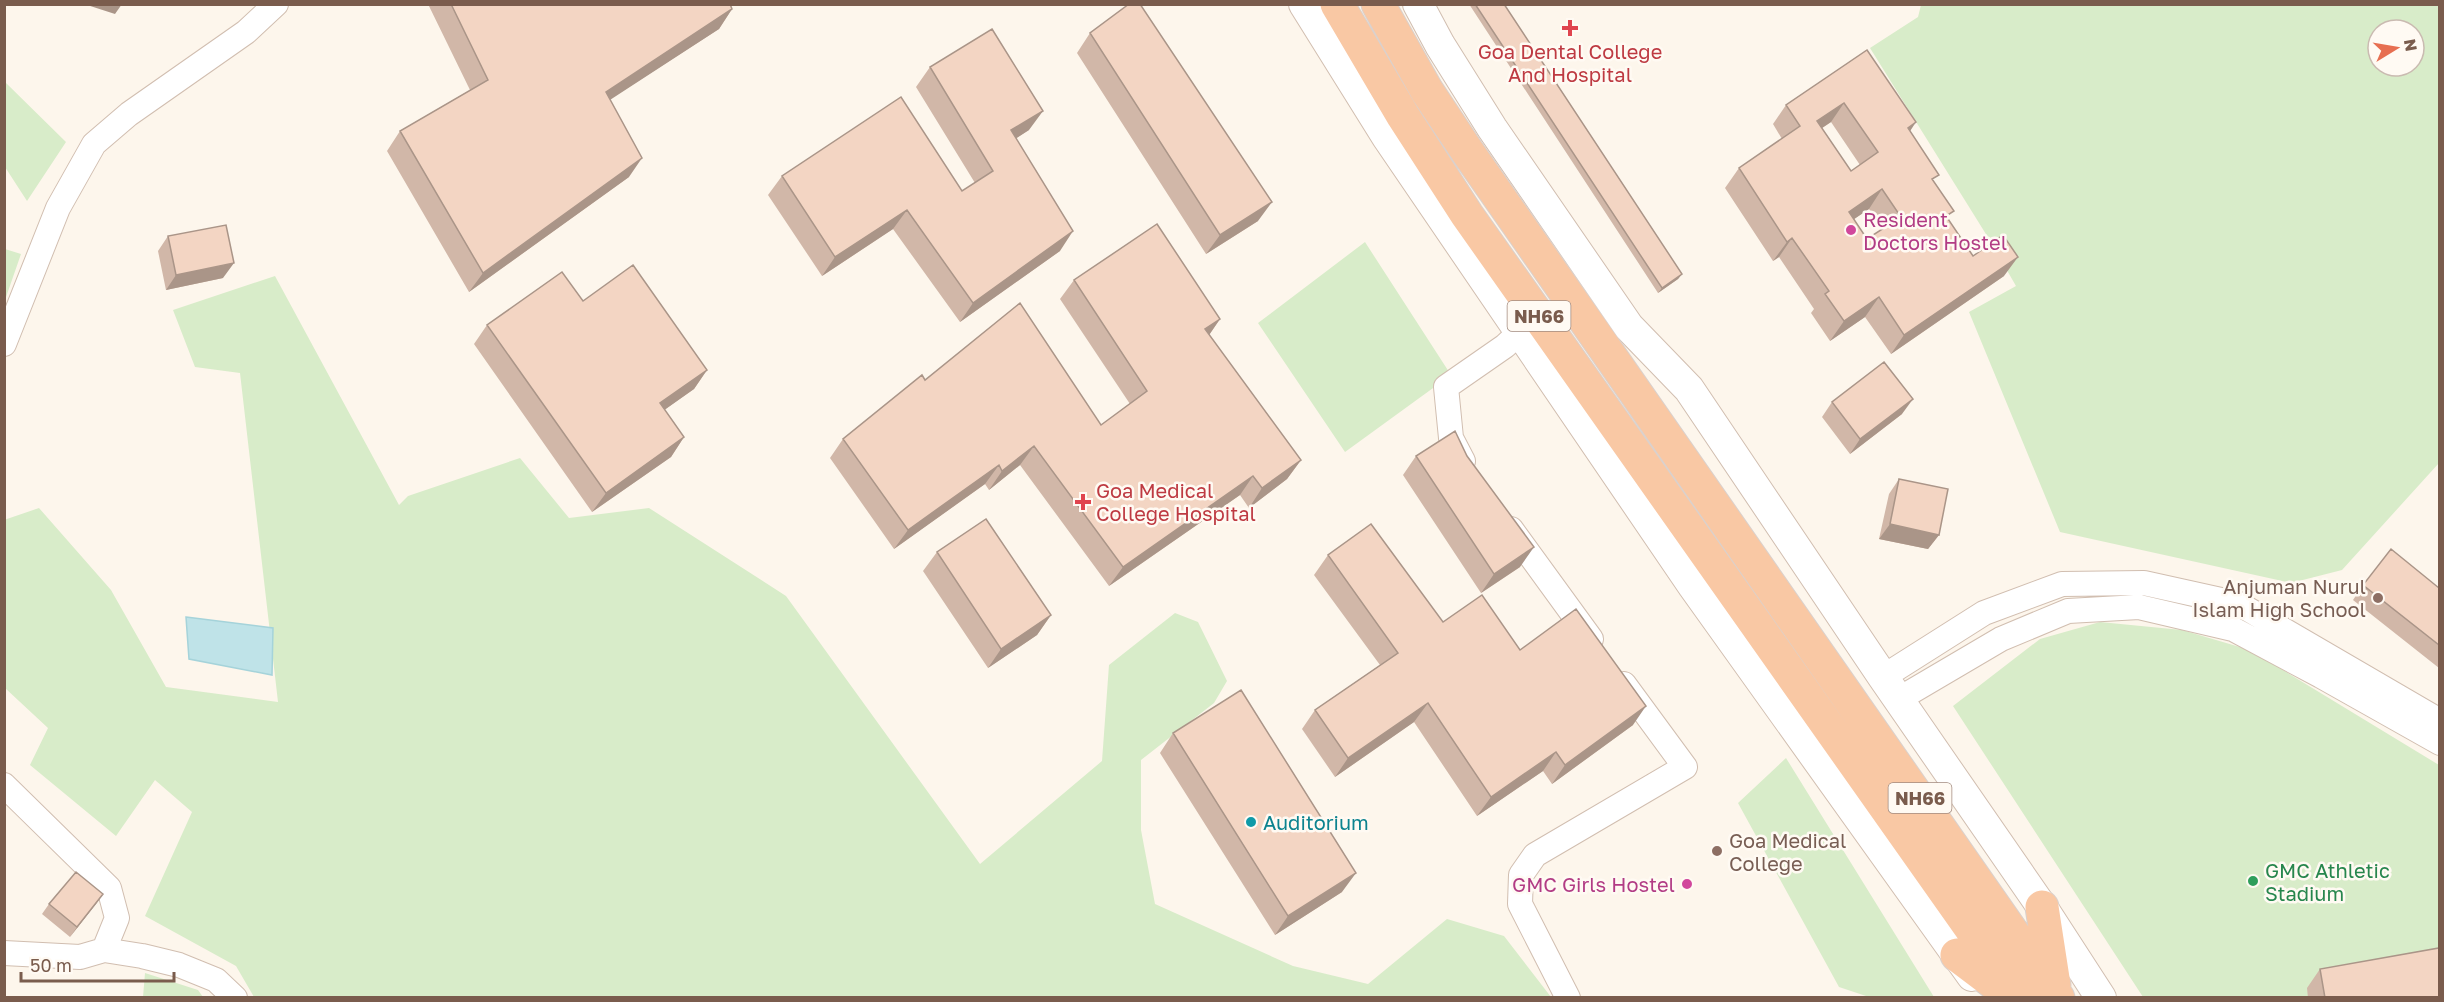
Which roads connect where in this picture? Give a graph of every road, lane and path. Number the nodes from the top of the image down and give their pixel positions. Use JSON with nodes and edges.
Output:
{"nodes":[{"id":1,"x":276,"y":4,"type":"edge"},
{"id":2,"x":1304,"y":4,"type":"edge"},
{"id":3,"x":1337,"y":4,"type":"edge"},
{"id":4,"x":1378,"y":4,"type":"edge"},
{"id":5,"x":1418,"y":4,"type":"edge"},
{"id":6,"x":1521,"y":331,"type":"junction"},
{"id":7,"x":4,"y":344,"type":"edge"},
{"id":8,"x":1472,"y":476,"type":"edge"},
{"id":9,"x":1500,"y":514,"type":"edge"},
{"id":10,"x":1891,"y":688,"type":"junction"},
{"id":11,"x":2439,"y":721,"type":"edge"},
{"id":12,"x":2439,"y":743,"type":"edge"},
{"id":13,"x":4,"y":785,"type":"edge"},
{"id":14,"x":2042,"y":907,"type":"junction"},
{"id":15,"x":104,"y":950,"type":"junction"},
{"id":16,"x":4,"y":953,"type":"edge"},
{"id":17,"x":1958,"y":955,"type":"junction"},
{"id":18,"x":2057,"y":995,"type":"edge"},
{"id":19,"x":235,"y":998,"type":"edge"},
{"id":20,"x":1568,"y":998,"type":"edge"},
{"id":21,"x":1987,"y":998,"type":"edge"},
{"id":22,"x":2013,"y":998,"type":"edge"},
{"id":23,"x":2020,"y":998,"type":"edge"},
{"id":24,"x":2101,"y":998,"type":"edge"}],
"edges":[{"from":1,"to":7,"type":"street"},
{"from":2,"to":6,"type":"street"},
{"from":3,"to":23,"type":"highway","number":"NH66"},
{"from":4,"to":18,"type":"highway","number":"NH66"},
{"from":5,"to":10,"type":"street"},
{"from":6,"to":8,"type":"street"},
{"from":6,"to":17,"type":"street"},
{"from":9,"to":20,"type":"street"},
{"from":10,"to":11,"type":"street"},
{"from":10,"to":12,"type":"street"},
{"from":10,"to":14,"type":"street"},
{"from":13,"to":15,"type":"street"},
{"from":14,"to":18,"type":"highway"},
{"from":14,"to":24,"type":"street"},
{"from":15,"to":16,"type":"street"},
{"from":15,"to":19,"type":"street"},
{"from":17,"to":21,"type":"street"},
{"from":17,"to":22,"type":"highway"}]}
